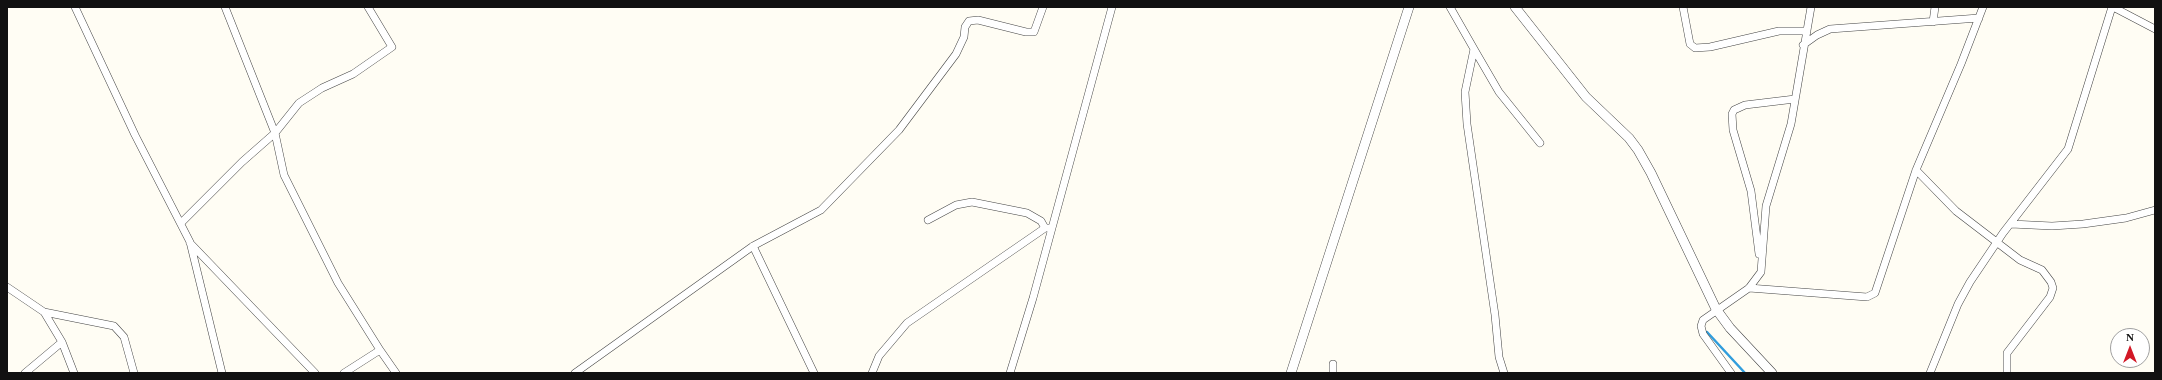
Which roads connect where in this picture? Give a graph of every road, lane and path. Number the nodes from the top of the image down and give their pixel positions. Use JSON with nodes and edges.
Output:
{"nodes":[{"id":1,"x":76,"y":7,"type":"edge"},
{"id":2,"x":225,"y":7,"type":"edge"},
{"id":3,"x":368,"y":7,"type":"edge"},
{"id":4,"x":1043,"y":7,"type":"edge"},
{"id":5,"x":1112,"y":7,"type":"edge"},
{"id":6,"x":1409,"y":7,"type":"edge"},
{"id":7,"x":1450,"y":7,"type":"edge"},
{"id":8,"x":1515,"y":7,"type":"edge"},
{"id":9,"x":1683,"y":7,"type":"edge"},
{"id":10,"x":1811,"y":7,"type":"edge"},
{"id":11,"x":1935,"y":7,"type":"edge"},
{"id":12,"x":1983,"y":7,"type":"edge"},
{"id":13,"x":2113,"y":7,"type":"edge"},
{"id":14,"x":1979,"y":18,"type":"junction"},
{"id":15,"x":1932,"y":22,"type":"junction"},
{"id":16,"x":2155,"y":28,"type":"edge"},
{"id":17,"x":1807,"y":31,"type":"junction"},
{"id":18,"x":1803,"y":45,"type":"junction"},
{"id":19,"x":1474,"y":49,"type":"junction"},
{"id":20,"x":1796,"y":99,"type":"junction"},
{"id":21,"x":275,"y":133,"type":"junction"},
{"id":22,"x":1540,"y":143,"type":"dead end"},
{"id":23,"x":1916,"y":170,"type":"junction"},
{"id":24,"x":2155,"y":210,"type":"edge"},
{"id":25,"x":928,"y":220,"type":"dead end"},
{"id":26,"x":181,"y":223,"type":"junction"},
{"id":27,"x":2011,"y":224,"type":"junction"},
{"id":28,"x":1048,"y":228,"type":"junction"},
{"id":29,"x":1997,"y":241,"type":"junction"},
{"id":30,"x":190,"y":242,"type":"junction"},
{"id":31,"x":753,"y":246,"type":"junction"},
{"id":32,"x":1761,"y":272,"type":"junction"},
{"id":33,"x":7,"y":287,"type":"edge"},
{"id":34,"x":1749,"y":288,"type":"junction"},
{"id":35,"x":1716,"y":309,"type":"junction"},
{"id":36,"x":44,"y":312,"type":"junction"},
{"id":37,"x":62,"y":342,"type":"junction"},
{"id":38,"x":380,"y":350,"type":"junction"},
{"id":39,"x":1334,"y":364,"type":"dead end"},
{"id":40,"x":25,"y":373,"type":"edge"},
{"id":41,"x":74,"y":373,"type":"edge"},
{"id":42,"x":134,"y":373,"type":"edge"},
{"id":43,"x":222,"y":373,"type":"edge"},
{"id":44,"x":316,"y":373,"type":"edge"},
{"id":45,"x":344,"y":373,"type":"edge"},
{"id":46,"x":396,"y":373,"type":"edge"},
{"id":47,"x":575,"y":373,"type":"edge"},
{"id":48,"x":814,"y":373,"type":"edge"},
{"id":49,"x":872,"y":373,"type":"edge"},
{"id":50,"x":1010,"y":373,"type":"edge"},
{"id":51,"x":1291,"y":373,"type":"edge"},
{"id":52,"x":1333,"y":373,"type":"edge"},
{"id":53,"x":1504,"y":373,"type":"edge"},
{"id":54,"x":1731,"y":373,"type":"edge"},
{"id":55,"x":1772,"y":373,"type":"edge"},
{"id":56,"x":1930,"y":373,"type":"edge"},
{"id":57,"x":2007,"y":373,"type":"edge"}],
"edges":[{"from":1,"to":26,"type":"street"},
{"from":2,"to":21,"type":"street"},
{"from":3,"to":21,"type":"street"},
{"from":4,"to":31,"type":"street"},
{"from":5,"to":28,"type":"street"},
{"from":6,"to":51,"type":"street"},
{"from":7,"to":19,"type":"street"},
{"from":8,"to":35,"type":"street"},
{"from":9,"to":17,"type":"street"},
{"from":10,"to":17,"type":"street"},
{"from":11,"to":15,"type":"street"},
{"from":12,"to":14,"type":"street"},
{"from":13,"to":16,"type":"street"},
{"from":13,"to":27,"type":"street"},
{"from":14,"to":15,"type":"street"},
{"from":14,"to":23,"type":"street"},
{"from":15,"to":18,"type":"street"},
{"from":17,"to":18,"type":"street"},
{"from":18,"to":20,"type":"street"},
{"from":19,"to":22,"type":"street"},
{"from":19,"to":53,"type":"street"},
{"from":20,"to":32,"type":"street"},
{"from":20,"to":32,"type":"street"},
{"from":21,"to":26,"type":"street"},
{"from":21,"to":38,"type":"street"},
{"from":23,"to":29,"type":"street"},
{"from":23,"to":34,"type":"street"},
{"from":24,"to":27,"type":"street"},
{"from":25,"to":28,"type":"street"},
{"from":26,"to":30,"type":"street"},
{"from":27,"to":29,"type":"street"},
{"from":28,"to":49,"type":"street"},
{"from":28,"to":50,"type":"street"},
{"from":29,"to":56,"type":"street"},
{"from":29,"to":57,"type":"street"},
{"from":30,"to":43,"type":"street"},
{"from":30,"to":44,"type":"street"},
{"from":31,"to":47,"type":"street"},
{"from":31,"to":48,"type":"street"},
{"from":32,"to":34,"type":"street"},
{"from":33,"to":36,"type":"street"},
{"from":34,"to":35,"type":"street"},
{"from":35,"to":54,"type":"street"},
{"from":35,"to":55,"type":"street"},
{"from":36,"to":37,"type":"street"},
{"from":36,"to":42,"type":"street"},
{"from":37,"to":40,"type":"street"},
{"from":37,"to":41,"type":"street"},
{"from":38,"to":45,"type":"street"},
{"from":38,"to":46,"type":"street"},
{"from":39,"to":52,"type":"street"}]}
